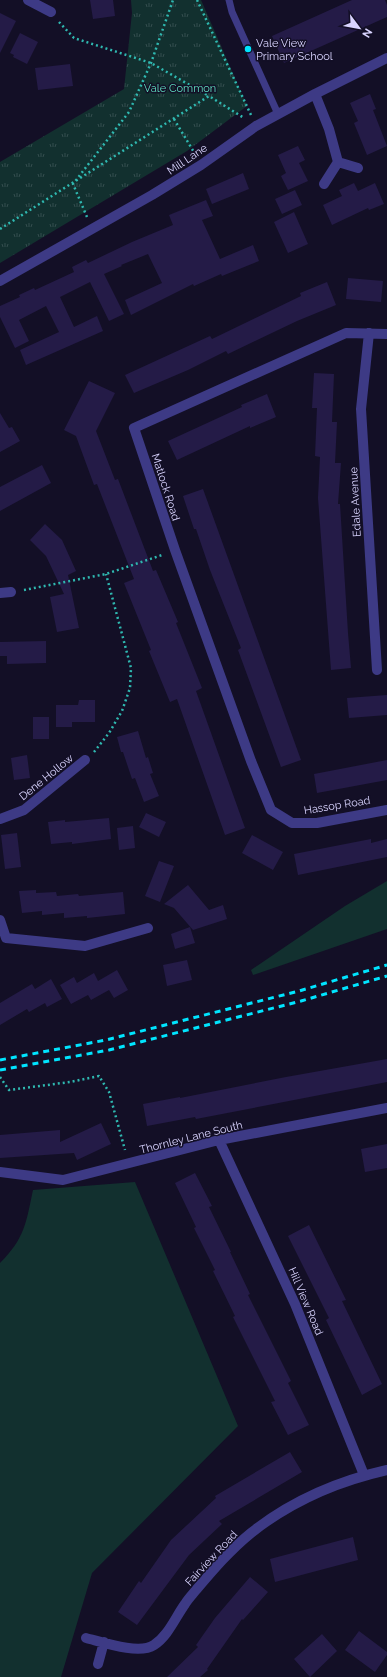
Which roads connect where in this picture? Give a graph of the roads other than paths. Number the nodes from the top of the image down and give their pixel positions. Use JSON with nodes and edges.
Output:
{"nodes":[{"id":1,"x":28,"y":0,"type":"edge"},
{"id":2,"x":229,"y":0,"type":"edge"},
{"id":3,"x":50,"y":12,"type":"road end"},
{"id":4,"x":387,"y":58,"type":"edge"},
{"id":5,"x":315,"y":94,"type":"junction"},
{"id":6,"x":278,"y":114,"type":"junction"},
{"id":7,"x":338,"y":162,"type":"junction"},
{"id":8,"x":358,"y":168,"type":"dead end"},
{"id":9,"x":324,"y":184,"type":"dead end"},
{"id":10,"x":0,"y":281,"type":"edge"},
{"id":11,"x":369,"y":333,"type":"junction"},
{"id":12,"x":387,"y":334,"type":"edge"},
{"id":13,"x":12,"y":592,"type":"road end"},
{"id":14,"x":0,"y":593,"type":"edge"},
{"id":15,"x":377,"y":670,"type":"dead end"},
{"id":16,"x":85,"y":760,"type":"road end"},
{"id":17,"x":271,"y":810,"type":"joint"},
{"id":18,"x":387,"y":810,"type":"edge"},
{"id":19,"x":0,"y":818,"type":"edge"},
{"id":20,"x":0,"y":920,"type":"edge"},
{"id":21,"x":148,"y":928,"type":"dead end"},
{"id":22,"x":387,"y":1108,"type":"edge"},
{"id":23,"x":219,"y":1140,"type":"junction"},
{"id":24,"x":0,"y":1172,"type":"edge"},
{"id":25,"x":387,"y":1470,"type":"edge"},
{"id":26,"x":364,"y":1475,"type":"junction"},
{"id":27,"x":86,"y":1638,"type":"dead end"},
{"id":28,"x":104,"y":1642,"type":"junction"},
{"id":29,"x":98,"y":1664,"type":"dead end"}],
"edges":[{"from":1,"to":3,"type":"street"},
{"from":2,"to":6,"type":"lane"},
{"from":4,"to":5,"type":"street","name":"Mill Lane"},
{"from":5,"to":6,"type":"street","name":"Mill Lane"},
{"from":5,"to":7,"type":"street"},
{"from":6,"to":10,"type":"street","name":"Mill Lane"},
{"from":7,"to":8,"type":"street"},
{"from":7,"to":9,"type":"street"},
{"from":11,"to":12,"type":"street","name":"Matlock Road"},
{"from":11,"to":15,"type":"street","name":"Edale Avenue"},
{"from":11,"to":17,"type":"street","name":"Matlock Road"},
{"from":13,"to":14,"type":"street"},
{"from":16,"to":19,"type":"street","name":"Dene Hollow"},
{"from":17,"to":18,"type":"street","name":"Hassop Road"},
{"from":20,"to":21,"type":"street"},
{"from":22,"to":23,"type":"street","name":"Thornley Lane South"},
{"from":23,"to":24,"type":"street","name":"Thornley Lane South"},
{"from":23,"to":26,"type":"street","name":"Hill View Road"},
{"from":25,"to":26,"type":"street","name":"Fairview Road"},
{"from":26,"to":28,"type":"street","name":"Fairview Road"},
{"from":27,"to":28,"type":"street","name":"Fairview Road"},
{"from":28,"to":29,"type":"street"}]}
